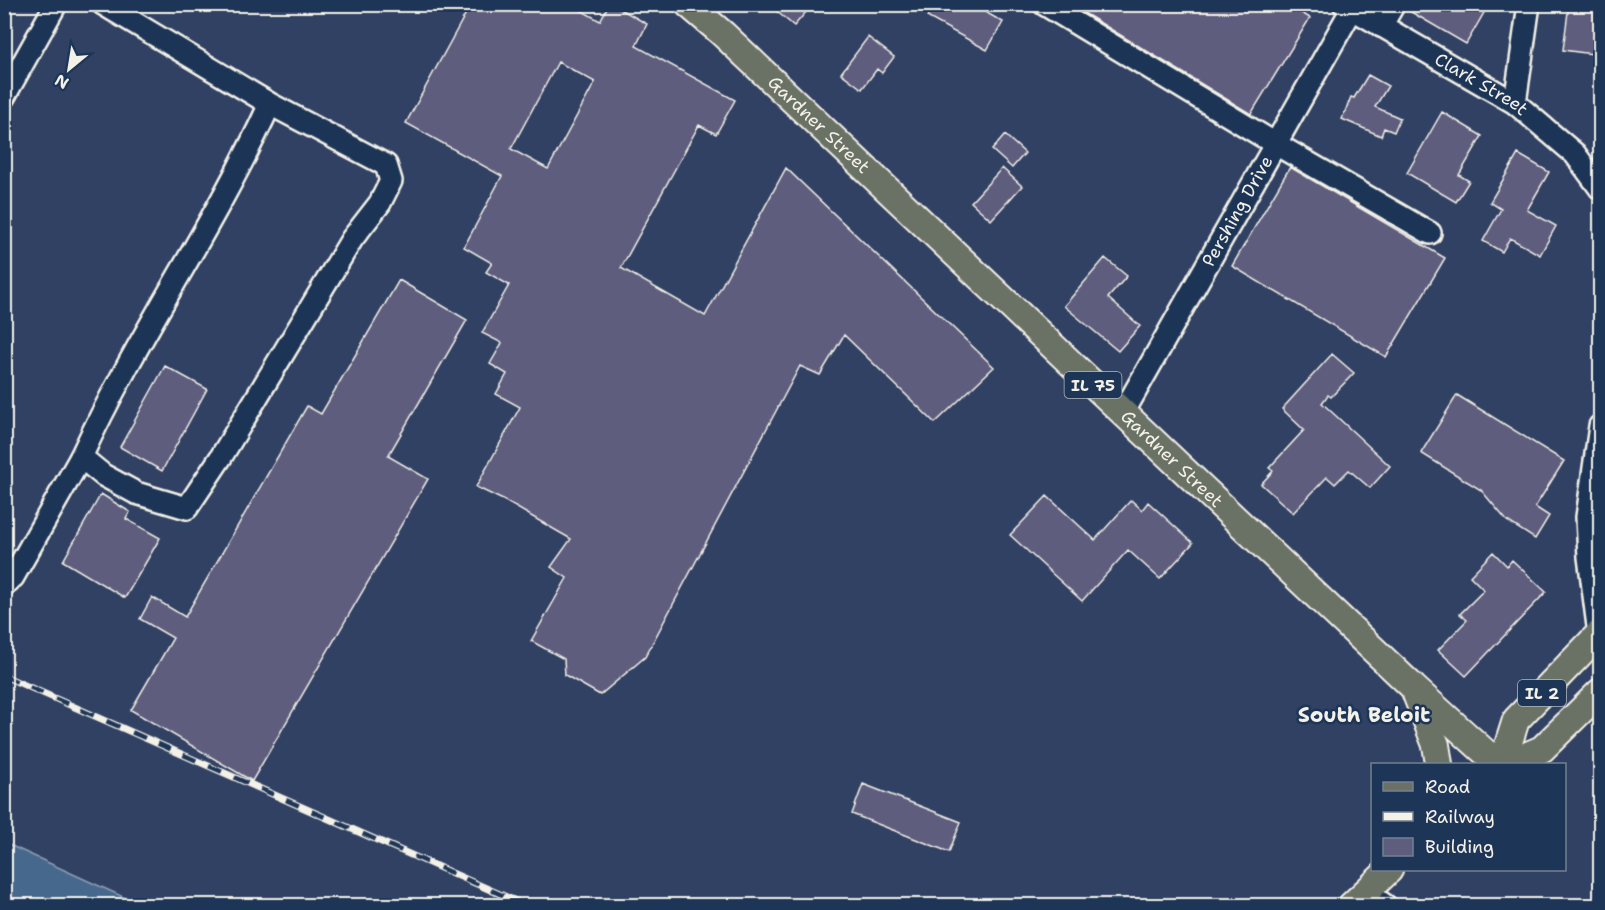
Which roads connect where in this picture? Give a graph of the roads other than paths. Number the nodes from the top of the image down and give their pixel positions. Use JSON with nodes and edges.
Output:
{"nodes":[{"id":1,"x":56,"y":4,"type":"edge"},
{"id":2,"x":103,"y":4,"type":"edge"},
{"id":3,"x":688,"y":4,"type":"edge"},
{"id":4,"x":1044,"y":4,"type":"edge"},
{"id":5,"x":1394,"y":4,"type":"edge"},
{"id":6,"x":1529,"y":4,"type":"edge"},
{"id":7,"x":1348,"y":7,"type":"edge"},
{"id":8,"x":1381,"y":26,"type":"junction"},
{"id":9,"x":4,"y":97,"type":"edge"},
{"id":10,"x":1515,"y":103,"type":"junction"},
{"id":11,"x":270,"y":104,"type":"junction"},
{"id":12,"x":1274,"y":144,"type":"junction"},
{"id":13,"x":1600,"y":188,"type":"edge"},
{"id":14,"x":1430,"y":233,"type":"dead end"},
{"id":15,"x":1123,"y":413,"type":"junction"},
{"id":16,"x":1600,"y":426,"type":"edge"},
{"id":17,"x":81,"y":457,"type":"junction"},
{"id":18,"x":4,"y":585,"type":"edge"},
{"id":19,"x":1600,"y":633,"type":"edge"},
{"id":20,"x":1414,"y":688,"type":"junction"},
{"id":21,"x":1600,"y":692,"type":"edge"},
{"id":22,"x":1439,"y":763,"type":"edge"},
{"id":23,"x":1498,"y":763,"type":"edge"},
{"id":24,"x":1501,"y":763,"type":"edge"},
{"id":25,"x":1511,"y":763,"type":"edge"},
{"id":26,"x":1388,"y":871,"type":"edge"},
{"id":27,"x":1358,"y":898,"type":"edge"},
{"id":28,"x":1386,"y":906,"type":"edge"}],
"edges":[{"from":1,"to":9,"type":"street"},
{"from":2,"to":11,"type":"street"},
{"from":3,"to":15,"type":"main road","name":"Gardner Street","number":"IL 75"},
{"from":4,"to":12,"type":"street"},
{"from":5,"to":8,"type":"street"},
{"from":6,"to":10,"type":"street"},
{"from":7,"to":8,"type":"street","name":"Clark Street"},
{"from":7,"to":12,"type":"street","name":"Pershing Drive"},
{"from":8,"to":10,"type":"street","name":"Clark Street"},
{"from":10,"to":13,"type":"street","name":"Clark Street"},
{"from":11,"to":17,"type":"street"},
{"from":11,"to":17,"type":"street"},
{"from":12,"to":14,"type":"street"},
{"from":12,"to":15,"type":"street","name":"Pershing Drive"},
{"from":15,"to":20,"type":"main road","name":"Gardner Street","number":"IL 75"},
{"from":16,"to":19,"type":"street"},
{"from":17,"to":18,"type":"street"},
{"from":19,"to":24,"type":"main road","number":"IL 2"},
{"from":20,"to":22,"type":"main road"},
{"from":20,"to":23,"type":"main road","name":"Gardner Street","number":"IL 75"},
{"from":21,"to":25,"type":"main road","number":"IL 2"},
{"from":26,"to":27,"type":"main road"},
{"from":27,"to":28,"type":"street"}]}
